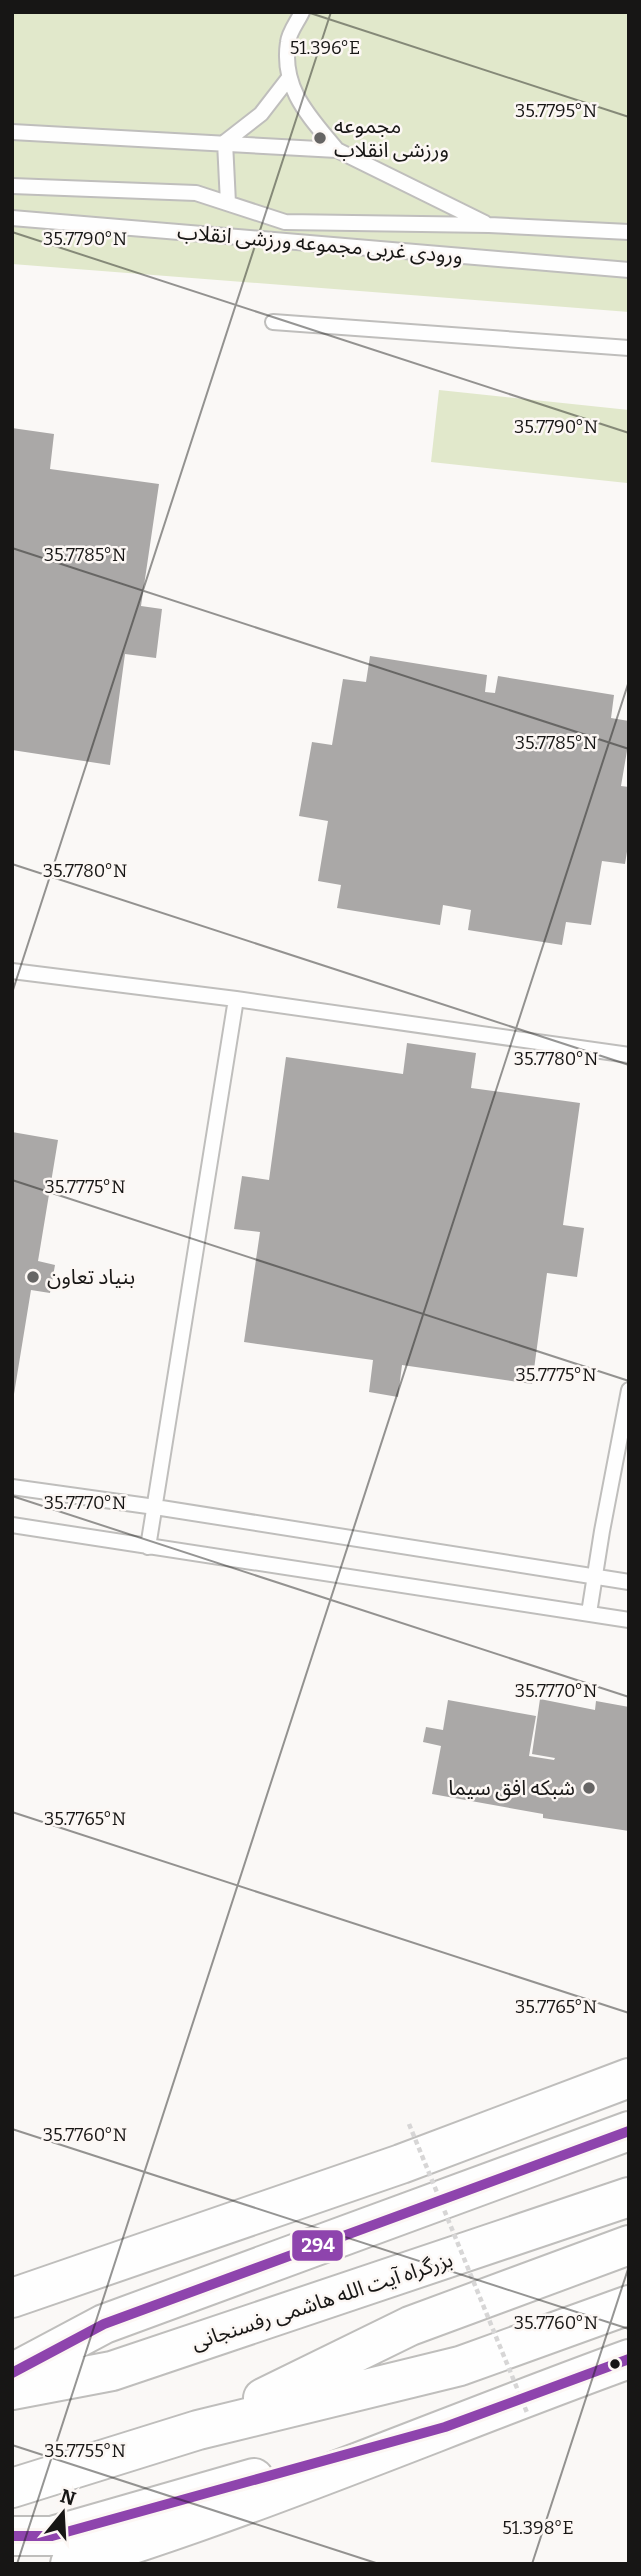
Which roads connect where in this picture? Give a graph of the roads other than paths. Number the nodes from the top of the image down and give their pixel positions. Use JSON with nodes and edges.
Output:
{"nodes":[{"id":1,"x":302,"y":12,"type":"edge"},
{"id":2,"x":288,"y":79,"type":"junction"},
{"id":3,"x":12,"y":132,"type":"edge"},
{"id":4,"x":225,"y":142,"type":"junction"},
{"id":5,"x":337,"y":149,"type":"junction"},
{"id":6,"x":12,"y":186,"type":"edge"},
{"id":7,"x":228,"y":203,"type":"junction"},
{"id":8,"x":12,"y":218,"type":"edge"},
{"id":9,"x":489,"y":225,"type":"junction"},
{"id":10,"x":629,"y":232,"type":"edge"},
{"id":11,"x":629,"y":270,"type":"edge"},
{"id":12,"x":273,"y":322,"type":"dead end"},
{"id":13,"x":629,"y":348,"type":"edge"},
{"id":14,"x":12,"y":971,"type":"edge"},
{"id":15,"x":236,"y":999,"type":"junction"},
{"id":16,"x":629,"y":1055,"type":"edge"},
{"id":17,"x":629,"y":1390,"type":"edge"},
{"id":18,"x":12,"y":1487,"type":"edge"},
{"id":19,"x":155,"y":1507,"type":"junction"},
{"id":20,"x":12,"y":1525,"type":"edge"},
{"id":21,"x":148,"y":1547,"type":"junction"},
{"id":22,"x":594,"y":1577,"type":"junction"},
{"id":23,"x":629,"y":1582,"type":"edge"},
{"id":24,"x":589,"y":1613,"type":"junction"},
{"id":25,"x":629,"y":1620,"type":"edge"},
{"id":26,"x":629,"y":2078,"type":"edge"},
{"id":27,"x":629,"y":2131,"type":"edge"},
{"id":28,"x":629,"y":2197,"type":"edge"},
{"id":29,"x":629,"y":2245,"type":"edge"},
{"id":30,"x":12,"y":2298,"type":"edge"},
{"id":31,"x":629,"y":2305,"type":"edge"},
{"id":32,"x":629,"y":2359,"type":"edge"},
{"id":33,"x":12,"y":2373,"type":"edge"},
{"id":34,"x":12,"y":2390,"type":"edge"},
{"id":35,"x":445,"y":2427,"type":"junction"},
{"id":36,"x":198,"y":2430,"type":"junction"},
{"id":37,"x":12,"y":2488,"type":"edge"},
{"id":38,"x":12,"y":2536,"type":"edge"},
{"id":39,"x":70,"y":2564,"type":"edge"}],
"edges":[{"from":1,"to":2,"type":"lane"},
{"from":2,"to":4,"type":"lane"},
{"from":2,"to":5,"type":"lane"},
{"from":3,"to":4,"type":"lane"},
{"from":4,"to":5,"type":"lane"},
{"from":4,"to":7,"type":"lane"},
{"from":5,"to":9,"type":"lane"},
{"from":6,"to":7,"type":"lane"},
{"from":7,"to":9,"type":"lane"},
{"from":8,"to":11,"type":"lane","name":"ورودی غربی مجموعه ورزشی انقلاب"},
{"from":9,"to":10,"type":"lane"},
{"from":12,"to":13,"type":"lane"},
{"from":14,"to":15,"type":"lane"},
{"from":15,"to":16,"type":"lane"},
{"from":15,"to":19,"type":"lane"},
{"from":17,"to":22,"type":"lane"},
{"from":18,"to":19,"type":"lane"},
{"from":19,"to":21,"type":"lane"},
{"from":19,"to":22,"type":"lane"},
{"from":20,"to":21,"type":"lane"},
{"from":21,"to":24,"type":"lane"},
{"from":22,"to":23,"type":"lane"},
{"from":22,"to":24,"type":"lane"},
{"from":24,"to":25,"type":"lane"},
{"from":26,"to":30,"type":"highway"},
{"from":27,"to":33,"type":"highway"},
{"from":28,"to":34,"type":"highway","name":"بزرگراه آیت الله هاشمی رفسنجانی"},
{"from":29,"to":36,"type":"highway"},
{"from":31,"to":36,"type":"highway"},
{"from":32,"to":35,"type":"highway"},
{"from":35,"to":38,"type":"highway"},
{"from":35,"to":39,"type":"highway"},
{"from":36,"to":37,"type":"highway"}]}
